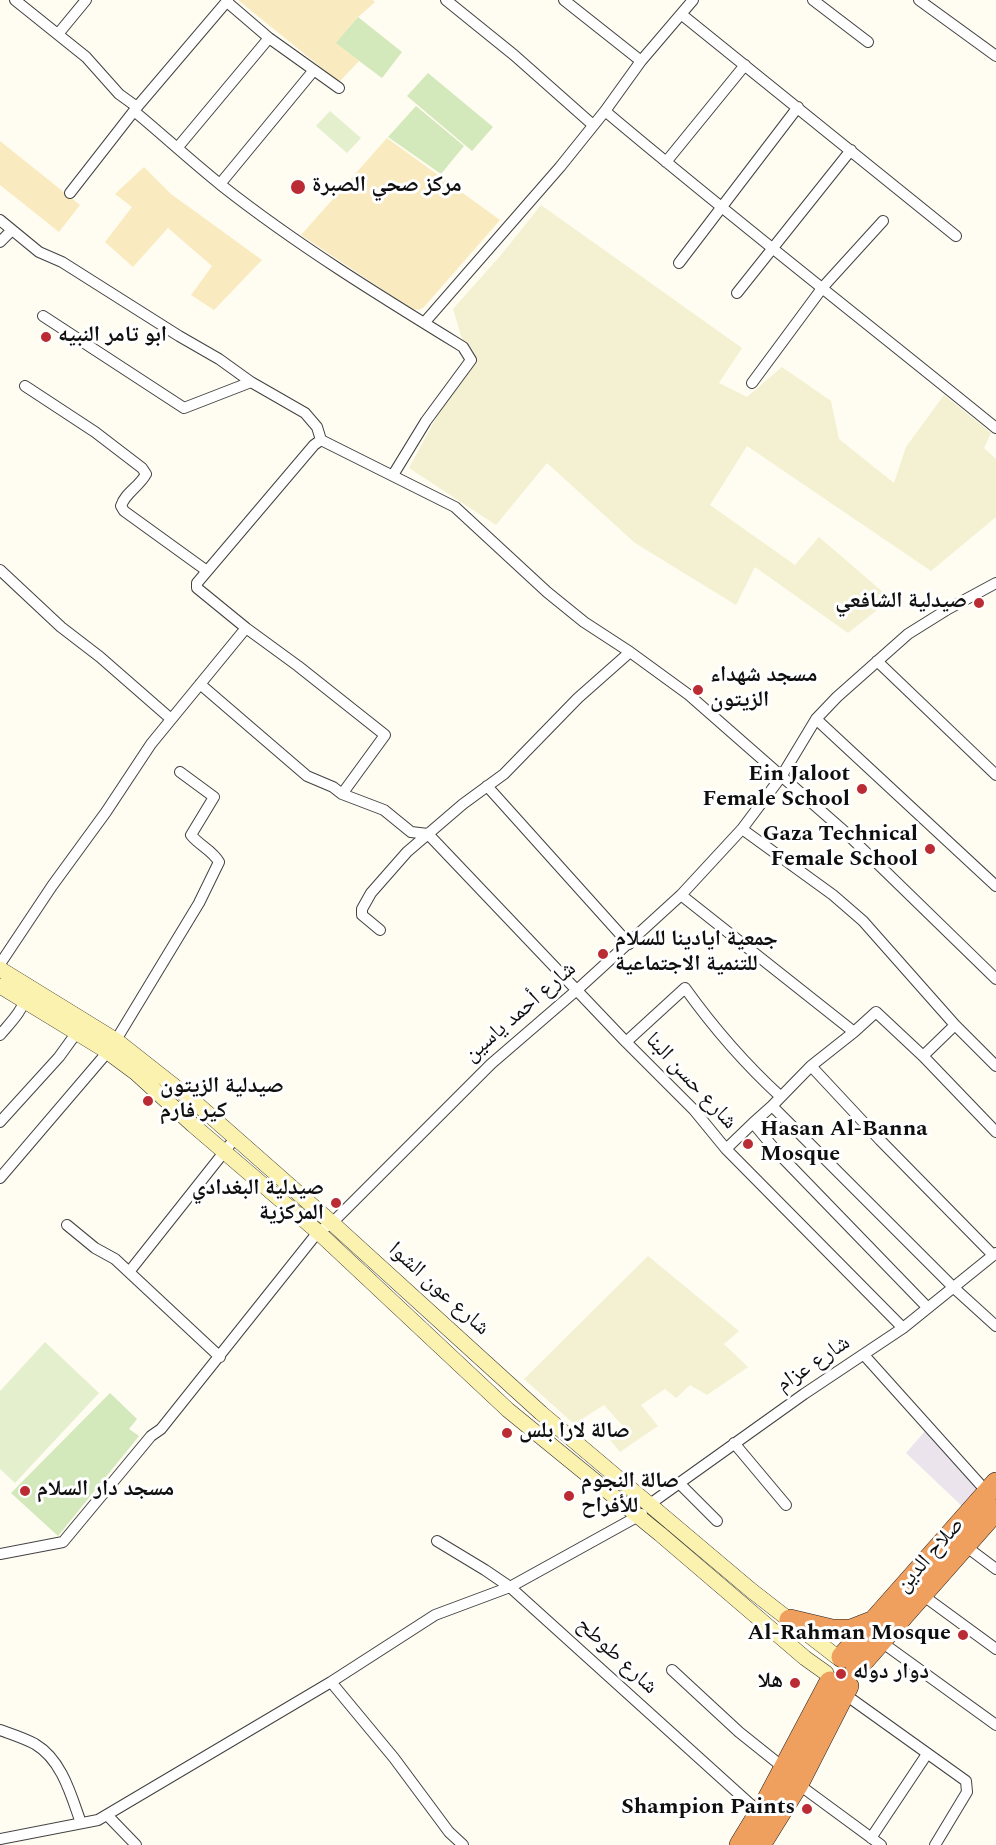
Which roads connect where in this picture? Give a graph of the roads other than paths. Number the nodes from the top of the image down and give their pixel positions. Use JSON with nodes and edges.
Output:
{"nodes":[{"id":1,"x":15,"y":0,"type":"edge"},
{"id":2,"x":86,"y":0,"type":"edge"},
{"id":3,"x":446,"y":0,"type":"edge"},
{"id":4,"x":564,"y":0,"type":"edge"},
{"id":5,"x":692,"y":0,"type":"edge"},
{"id":6,"x":813,"y":0,"type":"edge"},
{"id":7,"x":919,"y":0,"type":"edge"},
{"id":8,"x":228,"y":1,"type":"edge"},
{"id":9,"x":681,"y":14,"type":"junction"},
{"id":10,"x":58,"y":34,"type":"junction"},
{"id":11,"x":269,"y":38,"type":"junction"},
{"id":12,"x":867,"y":42,"type":"dead end"},
{"id":13,"x":996,"y":56,"type":"edge"},
{"id":14,"x":641,"y":61,"type":"junction"},
{"id":15,"x":745,"y":65,"type":"junction"},
{"id":16,"x":314,"y":70,"type":"junction"},
{"id":17,"x":339,"y":88,"type":"dead end"},
{"id":18,"x":798,"y":107,"type":"junction"},
{"id":19,"x":135,"y":109,"type":"junction"},
{"id":20,"x":605,"y":111,"type":"junction"},
{"id":21,"x":593,"y":126,"type":"junction"},
{"id":22,"x":178,"y":147,"type":"junction"},
{"id":23,"x":851,"y":150,"type":"junction"},
{"id":24,"x":666,"y":162,"type":"junction"},
{"id":25,"x":220,"y":184,"type":"junction"},
{"id":26,"x":70,"y":193,"type":"dead end"},
{"id":27,"x":721,"y":208,"type":"junction"},
{"id":28,"x":0,"y":220,"type":"edge"},
{"id":29,"x":883,"y":221,"type":"dead end"},
{"id":30,"x":12,"y":230,"type":"junction"},
{"id":31,"x":956,"y":236,"type":"dead end"},
{"id":32,"x":0,"y":242,"type":"edge"},
{"id":33,"x":772,"y":246,"type":"junction"},
{"id":34,"x":679,"y":263,"type":"dead end"},
{"id":35,"x":823,"y":288,"type":"junction"},
{"id":36,"x":737,"y":293,"type":"dead end"},
{"id":37,"x":43,"y":316,"type":"dead end"},
{"id":38,"x":424,"y":322,"type":"junction"},
{"id":39,"x":251,"y":382,"type":"junction"},
{"id":40,"x":752,"y":383,"type":"dead end"},
{"id":41,"x":25,"y":386,"type":"dead end"},
{"id":42,"x":996,"y":428,"type":"edge"},
{"id":43,"x":321,"y":440,"type":"junction"},
{"id":44,"x":393,"y":475,"type":"junction"},
{"id":45,"x":0,"y":570,"type":"edge"},
{"id":46,"x":207,"y":571,"type":"junction"},
{"id":47,"x":994,"y":585,"type":"edge"},
{"id":48,"x":246,"y":628,"type":"junction"},
{"id":49,"x":630,"y":652,"type":"junction"},
{"id":50,"x":877,"y":661,"type":"junction"},
{"id":51,"x":200,"y":684,"type":"junction"},
{"id":52,"x":171,"y":719,"type":"junction"},
{"id":53,"x":816,"y":719,"type":"junction"},
{"id":54,"x":180,"y":772,"type":"dead end"},
{"id":55,"x":996,"y":775,"type":"edge"},
{"id":56,"x":781,"y":777,"type":"junction"},
{"id":57,"x":488,"y":786,"type":"junction"},
{"id":58,"x":342,"y":794,"type":"junction"},
{"id":59,"x":742,"y":829,"type":"junction"},
{"id":60,"x":428,"y":834,"type":"junction"},
{"id":61,"x":996,"y":886,"type":"edge"},
{"id":62,"x":681,"y":895,"type":"junction"},
{"id":63,"x":380,"y":930,"type":"dead end"},
{"id":64,"x":629,"y":944,"type":"junction"},
{"id":65,"x":0,"y":967,"type":"edge"},
{"id":66,"x":996,"y":979,"type":"edge"},
{"id":67,"x":28,"y":985,"type":"junction"},
{"id":68,"x":0,"y":986,"type":"edge"},
{"id":69,"x":578,"y":990,"type":"junction"},
{"id":70,"x":24,"y":1002,"type":"junction"},
{"id":71,"x":956,"y":1025,"type":"junction"},
{"id":72,"x":81,"y":1026,"type":"junction"},
{"id":73,"x":854,"y":1032,"type":"junction"},
{"id":74,"x":0,"y":1035,"type":"edge"},
{"id":75,"x":626,"y":1042,"type":"junction"},
{"id":76,"x":114,"y":1045,"type":"junction"},
{"id":77,"x":923,"y":1056,"type":"junction"},
{"id":78,"x":811,"y":1066,"type":"junction"},
{"id":79,"x":996,"y":1066,"type":"edge"},
{"id":80,"x":781,"y":1097,"type":"junction"},
{"id":81,"x":772,"y":1106,"type":"junction"},
{"id":82,"x":0,"y":1122,"type":"edge"},
{"id":83,"x":753,"y":1122,"type":"junction"},
{"id":84,"x":996,"y":1132,"type":"edge"},
{"id":85,"x":236,"y":1137,"type":"junction"},
{"id":86,"x":726,"y":1149,"type":"junction"},
{"id":87,"x":225,"y":1152,"type":"junction"},
{"id":88,"x":0,"y":1178,"type":"edge"},
{"id":89,"x":332,"y":1223,"type":"junction"},
{"id":90,"x":67,"y":1225,"type":"dead end"},
{"id":91,"x":318,"y":1232,"type":"junction"},
{"id":92,"x":994,"y":1254,"type":"edge"},
{"id":93,"x":129,"y":1272,"type":"junction"},
{"id":94,"x":953,"y":1287,"type":"junction"},
{"id":95,"x":928,"y":1308,"type":"junction"},
{"id":96,"x":996,"y":1326,"type":"edge"},
{"id":97,"x":903,"y":1328,"type":"junction"},
{"id":98,"x":864,"y":1355,"type":"junction"},
{"id":99,"x":220,"y":1357,"type":"junction"},
{"id":100,"x":734,"y":1443,"type":"junction"},
{"id":101,"x":680,"y":1484,"type":"junction"},
{"id":102,"x":993,"y":1495,"type":"edge"},
{"id":103,"x":786,"y":1505,"type":"dead end"},
{"id":104,"x":652,"y":1506,"type":"junction"},
{"id":105,"x":638,"y":1516,"type":"junction"},
{"id":106,"x":717,"y":1521,"type":"dead end"},
{"id":107,"x":437,"y":1541,"type":"dead end"},
{"id":108,"x":964,"y":1545,"type":"junction"},
{"id":109,"x":0,"y":1554,"type":"edge"},
{"id":110,"x":996,"y":1569,"type":"edge"},
{"id":111,"x":510,"y":1587,"type":"junction"},
{"id":112,"x":921,"y":1594,"type":"junction"},
{"id":113,"x":790,"y":1620,"type":"junction"},
{"id":114,"x":877,"y":1631,"type":"junction"},
{"id":115,"x":996,"y":1649,"type":"edge"},
{"id":116,"x":672,"y":1670,"type":"dead end"},
{"id":117,"x":840,"y":1674,"type":"junction"},
{"id":118,"x":331,"y":1682,"type":"junction"},
{"id":119,"x":996,"y":1725,"type":"edge"},
{"id":120,"x":0,"y":1730,"type":"edge"},
{"id":121,"x":927,"y":1754,"type":"junction"},
{"id":122,"x":784,"y":1768,"type":"junction"},
{"id":123,"x":798,"y":1784,"type":"junction"},
{"id":124,"x":760,"y":1814,"type":"junction"},
{"id":125,"x":107,"y":1815,"type":"junction"},
{"id":126,"x":81,"y":1823,"type":"junction"},
{"id":127,"x":871,"y":1838,"type":"junction"},
{"id":128,"x":0,"y":1839,"type":"edge"},
{"id":129,"x":136,"y":1845,"type":"edge"},
{"id":130,"x":463,"y":1845,"type":"edge"},
{"id":131,"x":740,"y":1845,"type":"edge"},
{"id":132,"x":760,"y":1845,"type":"edge"},
{"id":133,"x":881,"y":1845,"type":"edge"},
{"id":134,"x":935,"y":1845,"type":"edge"}],
"edges":[{"from":1,"to":10,"type":"street"},
{"from":2,"to":10,"type":"street"},
{"from":3,"to":21,"type":"street"},
{"from":4,"to":14,"type":"street"},
{"from":5,"to":9,"type":"street"},
{"from":6,"to":12,"type":"street"},
{"from":7,"to":13,"type":"street"},
{"from":8,"to":11,"type":"street"},
{"from":8,"to":19,"type":"street"},
{"from":9,"to":14,"type":"street"},
{"from":9,"to":15,"type":"street"},
{"from":10,"to":19,"type":"street"},
{"from":11,"to":16,"type":"street"},
{"from":11,"to":22,"type":"street"},
{"from":14,"to":20,"type":"street"},
{"from":15,"to":18,"type":"street"},
{"from":15,"to":24,"type":"street"},
{"from":16,"to":17,"type":"street"},
{"from":16,"to":25,"type":"street"},
{"from":18,"to":23,"type":"street"},
{"from":18,"to":27,"type":"street"},
{"from":19,"to":22,"type":"street"},
{"from":19,"to":26,"type":"street"},
{"from":20,"to":21,"type":"street"},
{"from":20,"to":24,"type":"street"},
{"from":21,"to":38,"type":"street"},
{"from":22,"to":25,"type":"street"},
{"from":23,"to":31,"type":"street"},
{"from":23,"to":33,"type":"street"},
{"from":24,"to":27,"type":"street"},
{"from":25,"to":38,"type":"street"},
{"from":27,"to":33,"type":"street"},
{"from":27,"to":34,"type":"street"},
{"from":28,"to":30,"type":"street"},
{"from":29,"to":35,"type":"street"},
{"from":30,"to":32,"type":"street"},
{"from":30,"to":39,"type":"street"},
{"from":33,"to":35,"type":"street"},
{"from":33,"to":36,"type":"street"},
{"from":35,"to":40,"type":"street"},
{"from":35,"to":42,"type":"street"},
{"from":37,"to":39,"type":"street"},
{"from":38,"to":44,"type":"street"},
{"from":39,"to":43,"type":"street"},
{"from":41,"to":46,"type":"street"},
{"from":43,"to":44,"type":"street"},
{"from":43,"to":46,"type":"street"},
{"from":44,"to":49,"type":"street"},
{"from":45,"to":52,"type":"street"},
{"from":46,"to":48,"type":"street"},
{"from":47,"to":50,"type":"street","name":"شارع أحمد ياسين"},
{"from":48,"to":51,"type":"street"},
{"from":48,"to":58,"type":"street"},
{"from":49,"to":56,"type":"street"},
{"from":49,"to":57,"type":"street"},
{"from":50,"to":53,"type":"street","name":"شارع أحمد ياسين"},
{"from":50,"to":55,"type":"street"},
{"from":51,"to":52,"type":"street"},
{"from":51,"to":58,"type":"street"},
{"from":52,"to":65,"type":"street"},
{"from":53,"to":56,"type":"street","name":"شارع أحمد ياسين"},
{"from":53,"to":61,"type":"street"},
{"from":54,"to":76,"type":"street"},
{"from":56,"to":59,"type":"street","name":"شارع أحمد ياسين"},
{"from":56,"to":66,"type":"street"},
{"from":57,"to":60,"type":"street"},
{"from":57,"to":64,"type":"street"},
{"from":58,"to":60,"type":"street"},
{"from":59,"to":62,"type":"street","name":"شارع أحمد ياسين"},
{"from":59,"to":71,"type":"street"},
{"from":60,"to":63,"type":"street"},
{"from":60,"to":69,"type":"street","name":"شارع حسن البنا"},
{"from":62,"to":64,"type":"street","name":"شارع أحمد ياسين"},
{"from":62,"to":73,"type":"street"},
{"from":64,"to":69,"type":"street","name":"شارع أحمد ياسين"},
{"from":65,"to":67,"type":"main road","name":"شارع عون الشوا"},
{"from":67,"to":70,"type":"street"},
{"from":67,"to":72,"type":"main road","name":"شارع عون الشوا"},
{"from":68,"to":70,"type":"main road","name":"شارع عون الشوا"},
{"from":69,"to":75,"type":"street","name":"شارع حسن البنا"},
{"from":69,"to":89,"type":"street","name":"شارع أحمد ياسين"},
{"from":70,"to":72,"type":"main road","name":"شارع عون الشوا"},
{"from":70,"to":74,"type":"street"},
{"from":71,"to":77,"type":"street"},
{"from":71,"to":79,"type":"street"},
{"from":72,"to":76,"type":"main road","name":"شارع عون الشوا"},
{"from":72,"to":82,"type":"street"},
{"from":73,"to":77,"type":"street"},
{"from":73,"to":78,"type":"street"},
{"from":75,"to":80,"type":"street"},
{"from":75,"to":86,"type":"street","name":"شارع حسن البنا"},
{"from":76,"to":85,"type":"main road","name":"شارع عون الشوا"},
{"from":76,"to":87,"type":"main road","name":"شارع عون الشوا"},
{"from":76,"to":88,"type":"street"},
{"from":77,"to":84,"type":"street"},
{"from":78,"to":80,"type":"street"},
{"from":78,"to":92,"type":"street"},
{"from":80,"to":81,"type":"street"},
{"from":81,"to":83,"type":"street"},
{"from":81,"to":94,"type":"street"},
{"from":83,"to":86,"type":"street"},
{"from":83,"to":95,"type":"street"},
{"from":85,"to":87,"type":"street"},
{"from":85,"to":89,"type":"main road","name":"شارع عون الشوا"},
{"from":86,"to":97,"type":"street","name":"شارع حسن البنا"},
{"from":87,"to":91,"type":"main road","name":"شارع عون الشوا"},
{"from":87,"to":93,"type":"street"},
{"from":89,"to":91,"type":"street","name":"شارع أحمد ياسين"},
{"from":89,"to":104,"type":"main road","name":"شارع عون الشوا"},
{"from":90,"to":93,"type":"street"},
{"from":91,"to":99,"type":"street","name":"شارع أحمد ياسين"},
{"from":91,"to":105,"type":"main road","name":"شارع عون الشوا"},
{"from":92,"to":94,"type":"street","name":"شارع عزام"},
{"from":93,"to":99,"type":"street"},
{"from":94,"to":95,"type":"street","name":"شارع عزام"},
{"from":94,"to":96,"type":"street"},
{"from":95,"to":97,"type":"street","name":"شارع عزام"},
{"from":97,"to":98,"type":"street","name":"شارع عزام"},
{"from":98,"to":100,"type":"street","name":"شارع عزام"},
{"from":98,"to":102,"type":"street"},
{"from":99,"to":109,"type":"street","name":"شارع أحمد ياسين"},
{"from":100,"to":101,"type":"street","name":"شارع عزام"},
{"from":100,"to":103,"type":"street"},
{"from":101,"to":104,"type":"street","name":"شارع عزام"},
{"from":101,"to":106,"type":"street"},
{"from":102,"to":108,"type":"highway","name":"صلاح الدين"},
{"from":102,"to":114,"type":"highway","name":"صلاح الدين"},
{"from":104,"to":105,"type":"street","name":"شارع عزام"},
{"from":104,"to":113,"type":"main road","name":"شارع عون الشوا"},
{"from":105,"to":111,"type":"street","name":"شارع عزام"},
{"from":105,"to":117,"type":"main road","name":"شارع عون الشوا"},
{"from":107,"to":111,"type":"street","name":"شارع طوطح"},
{"from":108,"to":110,"type":"street"},
{"from":108,"to":112,"type":"highway","name":"صلاح الدين"},
{"from":111,"to":118,"type":"street","name":"شارع عزام"},
{"from":111,"to":124,"type":"street","name":"شارع طوطح"},
{"from":112,"to":114,"type":"highway","name":"صلاح الدين"},
{"from":112,"to":115,"type":"street"},
{"from":113,"to":114,"type":"highway"},
{"from":113,"to":117,"type":"main road","name":"شارع عون الشوا"},
{"from":114,"to":117,"type":"highway","name":"صلاح الدين"},
{"from":114,"to":119,"type":"street"},
{"from":116,"to":122,"type":"street"},
{"from":117,"to":121,"type":"street"},
{"from":117,"to":122,"type":"highway","name":"صلاح الدين"},
{"from":117,"to":123,"type":"highway","name":"صلاح الدين"},
{"from":118,"to":125,"type":"street","name":"شارع عزام"},
{"from":118,"to":130,"type":"street"},
{"from":120,"to":126,"type":"street"},
{"from":121,"to":127,"type":"street"},
{"from":121,"to":134,"type":"street"},
{"from":122,"to":124,"type":"highway","name":"صلاح الدين"},
{"from":123,"to":127,"type":"street"},
{"from":123,"to":132,"type":"highway","name":"صلاح الدين"},
{"from":124,"to":131,"type":"highway","name":"صلاح الدين"},
{"from":125,"to":126,"type":"street","name":"شارع عزام"},
{"from":125,"to":129,"type":"street"},
{"from":126,"to":128,"type":"street","name":"شارع عزام"},
{"from":127,"to":133,"type":"street"}]}
